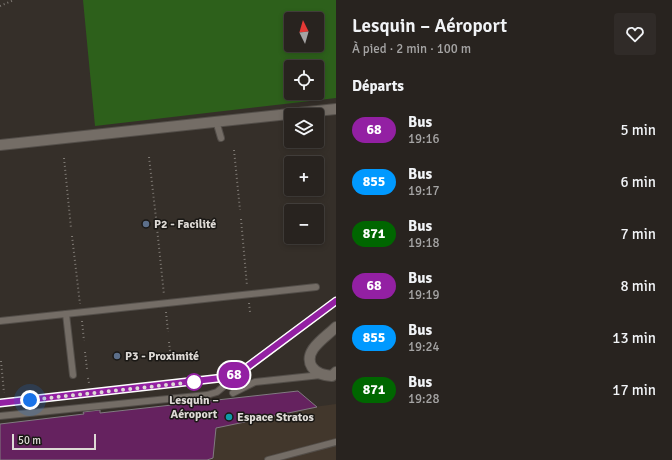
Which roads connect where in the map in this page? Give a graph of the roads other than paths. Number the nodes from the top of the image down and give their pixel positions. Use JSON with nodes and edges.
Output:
{"nodes":[{"id":1,"x":336,"y":109,"type":"edge"},
{"id":2,"x":216,"y":122,"type":"junction"},
{"id":3,"x":221,"y":138,"type":"dead end"},
{"id":4,"x":0,"y":145,"type":"edge"},
{"id":5,"x":316,"y":287,"type":"dead end"},
{"id":6,"x":336,"y":300,"type":"edge"},
{"id":7,"x":66,"y":314,"type":"junction"},
{"id":8,"x":0,"y":321,"type":"edge"},
{"id":9,"x":336,"y":327,"type":"edge"},
{"id":10,"x":242,"y":371,"type":"junction"},
{"id":11,"x":73,"y":375,"type":"dead end"},
{"id":12,"x":332,"y":375,"type":"edge"},
{"id":13,"x":234,"y":392,"type":"dead end"},
{"id":14,"x":0,"y":403,"type":"edge"},
{"id":15,"x":0,"y":416,"type":"edge"},
{"id":16,"x":336,"y":442,"type":"edge"},
{"id":17,"x":268,"y":460,"type":"edge"}],
"edges":[{"from":1,"to":2,"type":"street"},
{"from":2,"to":3,"type":"lane"},
{"from":2,"to":4,"type":"street"},
{"from":5,"to":7,"type":"lane"},
{"from":6,"to":10,"type":"lane"},
{"from":7,"to":8,"type":"lane"},
{"from":7,"to":11,"type":"lane"},
{"from":9,"to":12,"type":"street"},
{"from":10,"to":14,"type":"lane"},
{"from":10,"to":15,"type":"lane"},
{"from":12,"to":13,"type":"lane"},
{"from":16,"to":17,"type":"lane"}]}
